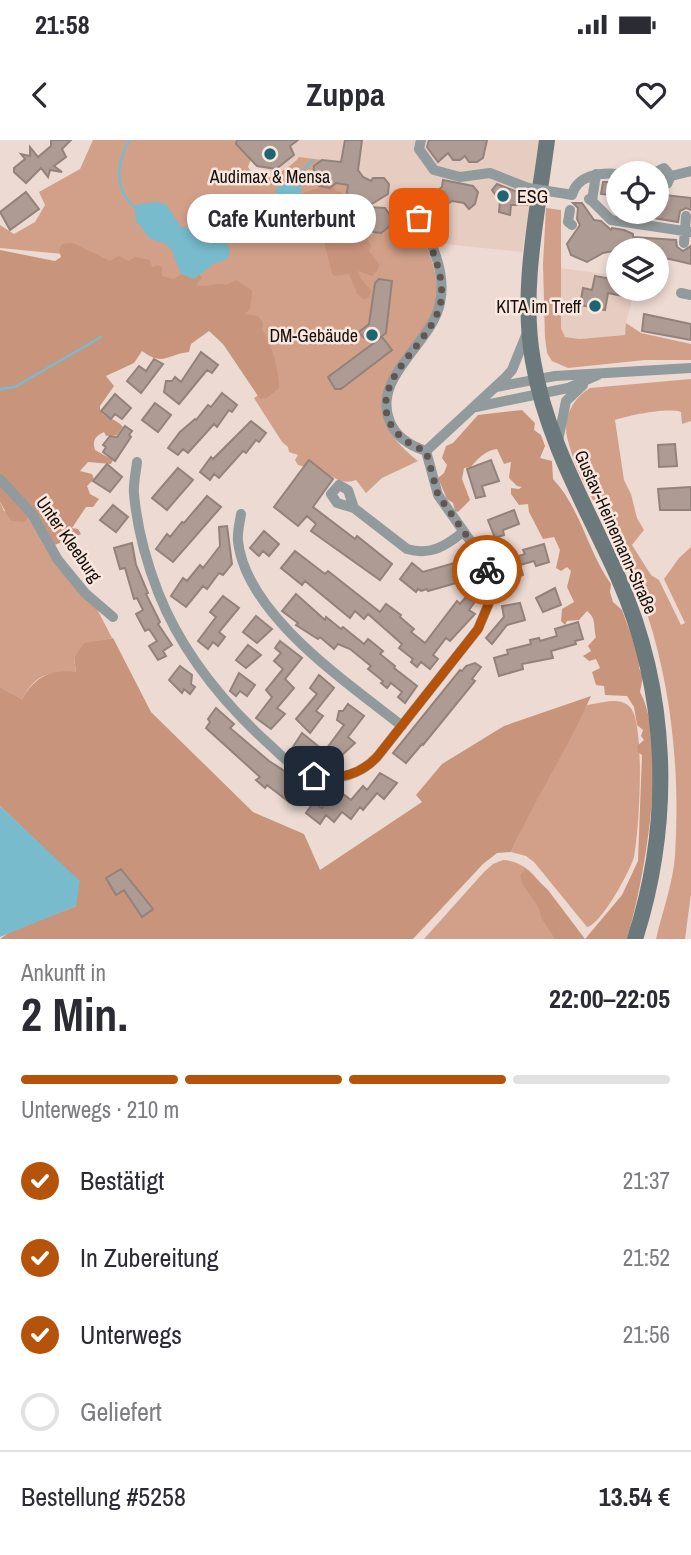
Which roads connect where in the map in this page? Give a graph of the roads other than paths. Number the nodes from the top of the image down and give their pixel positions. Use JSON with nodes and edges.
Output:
{"nodes":[{"id":1,"x":421,"y":140,"type":"edge"},
{"id":2,"x":547,"y":140,"type":"edge"},
{"id":3,"x":513,"y":165,"type":"dead end"},
{"id":4,"x":691,"y":171,"type":"edge"},
{"id":5,"x":596,"y":174,"type":"junction"},
{"id":6,"x":606,"y":174,"type":"edge"},
{"id":7,"x":669,"y":174,"type":"edge"},
{"id":8,"x":671,"y":176,"type":"junction"},
{"id":9,"x":511,"y":179,"type":"junction"},
{"id":10,"x":669,"y":180,"type":"edge"},
{"id":11,"x":401,"y":196,"type":"dead end"},
{"id":12,"x":582,"y":196,"type":"junction"},
{"id":13,"x":685,"y":216,"type":"dead end"},
{"id":14,"x":572,"y":225,"type":"dead end"},
{"id":15,"x":687,"y":235,"type":"edge"},
{"id":16,"x":528,"y":331,"type":"junction"},
{"id":17,"x":691,"y":368,"type":"edge"},
{"id":18,"x":601,"y":373,"type":"junction"},
{"id":19,"x":586,"y":382,"type":"junction"},
{"id":20,"x":538,"y":386,"type":"junction"},
{"id":21,"x":496,"y":387,"type":"junction"},
{"id":22,"x":467,"y":411,"type":"junction"},
{"id":23,"x":557,"y":447,"type":"junction"},
{"id":24,"x":426,"y":451,"type":"junction"},
{"id":25,"x":137,"y":462,"type":"dead end"},
{"id":26,"x":0,"y":479,"type":"edge"},
{"id":27,"x":354,"y":508,"type":"dead end"},
{"id":28,"x":241,"y":514,"type":"dead end"},
{"id":29,"x":463,"y":532,"type":"junction"},
{"id":30,"x":113,"y":617,"type":"dead end"},
{"id":31,"x":402,"y":726,"type":"junction"},
{"id":32,"x":635,"y":939,"type":"edge"}],
"edges":[{"from":1,"to":9,"type":"street"},
{"from":2,"to":16,"type":"main road","name":"Gustav-Heinemann-Straße"},
{"from":3,"to":9,"type":"street"},
{"from":4,"to":8,"type":"street"},
{"from":5,"to":6,"type":"street"},
{"from":5,"to":12,"type":"street"},
{"from":5,"to":12,"type":"street"},
{"from":7,"to":8,"type":"street"},
{"from":8,"to":10,"type":"street"},
{"from":9,"to":12,"type":"street","bridge":true},
{"from":11,"to":24,"type":"street"},
{"from":12,"to":14,"type":"street"},
{"from":12,"to":15,"type":"street"},
{"from":13,"to":15,"type":"street"},
{"from":16,"to":20,"type":"main road","name":"Gustav-Heinemann-Straße"},
{"from":16,"to":21,"type":"street"},
{"from":17,"to":18,"type":"street"},
{"from":18,"to":19,"type":"street"},
{"from":18,"to":20,"type":"street"},
{"from":19,"to":20,"type":"street"},
{"from":19,"to":23,"type":"street"},
{"from":20,"to":21,"type":"street"},
{"from":20,"to":22,"type":"street"},
{"from":20,"to":23,"type":"main road","name":"Gustav-Heinemann-Straße"},
{"from":21,"to":22,"type":"street"},
{"from":22,"to":24,"type":"street"},
{"from":23,"to":32,"type":"main road","name":"Gustav-Heinemann-Straße"},
{"from":24,"to":29,"type":"street"},
{"from":25,"to":31,"type":"street"},
{"from":26,"to":30,"type":"street","name":"Unter Kleeburg"},
{"from":27,"to":29,"type":"street"},
{"from":28,"to":31,"type":"street"},
{"from":29,"to":31,"type":"street"}]}
